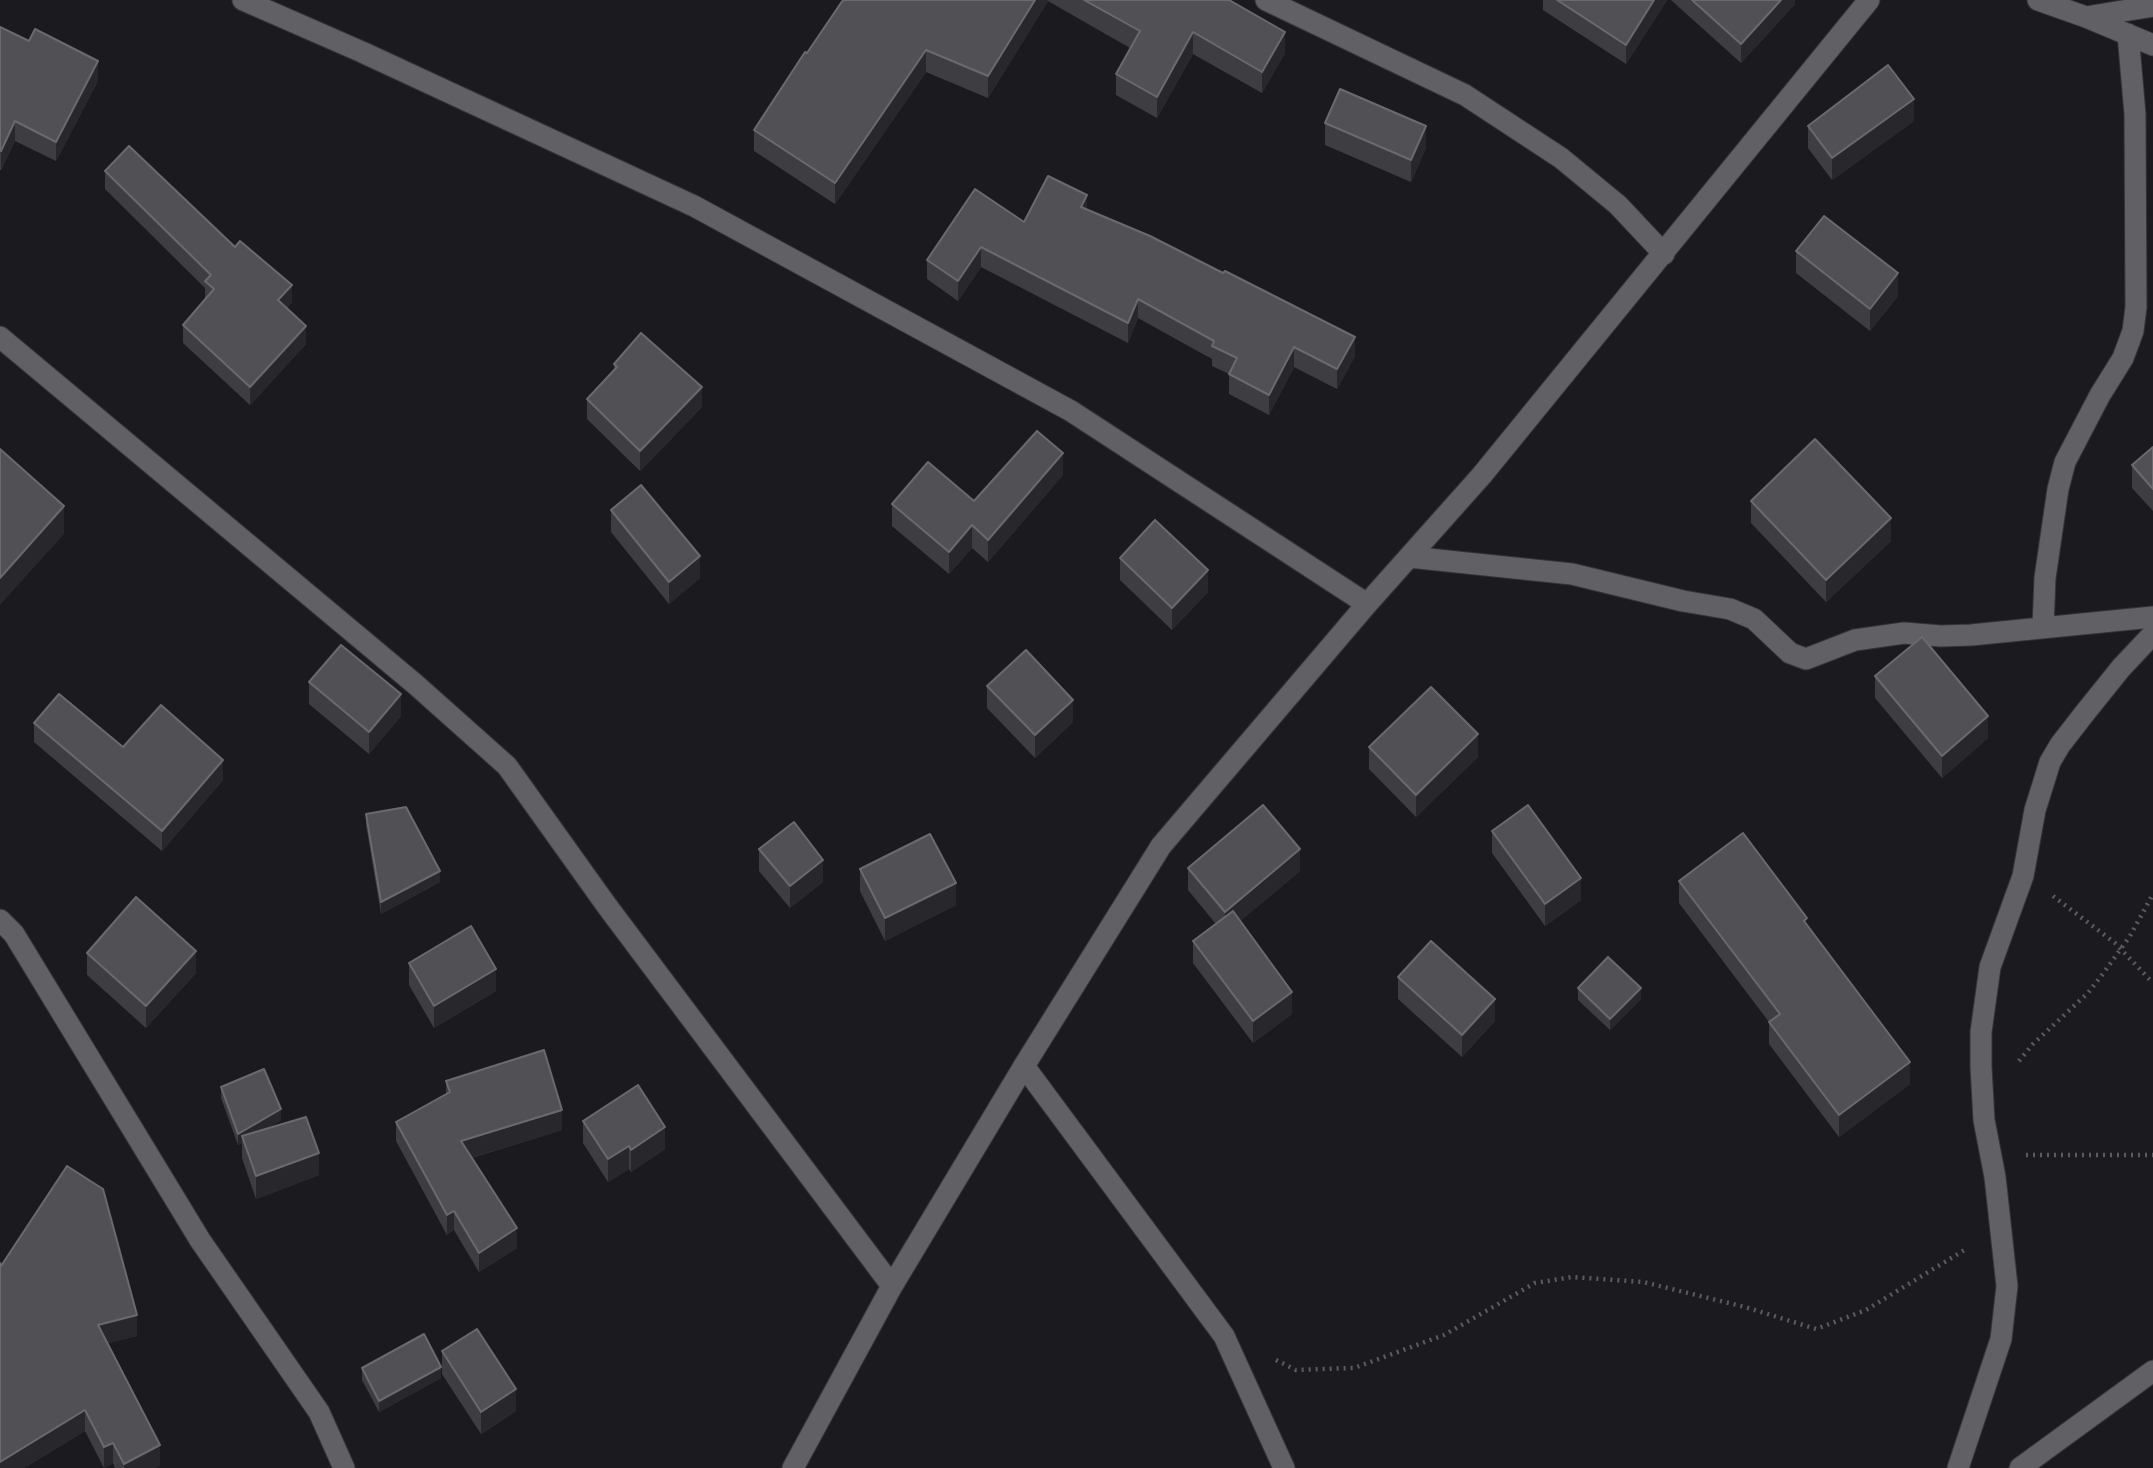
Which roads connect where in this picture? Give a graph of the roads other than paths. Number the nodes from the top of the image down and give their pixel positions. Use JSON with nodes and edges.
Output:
{"nodes":[{"id":1,"x":243,"y":0,"type":"edge"},
{"id":2,"x":1266,"y":0,"type":"edge"},
{"id":3,"x":1869,"y":0,"type":"edge"},
{"id":4,"x":2038,"y":0,"type":"edge"},
{"id":5,"x":2153,"y":6,"type":"edge"},
{"id":6,"x":2086,"y":17,"type":"junction"},
{"id":7,"x":2128,"y":34,"type":"junction"},
{"id":8,"x":2153,"y":45,"type":"edge"},
{"id":9,"x":1664,"y":254,"type":"junction"},
{"id":10,"x":0,"y":337,"type":"edge"},
{"id":11,"x":1409,"y":557,"type":"junction"},
{"id":12,"x":1367,"y":604,"type":"junction"},
{"id":13,"x":2153,"y":617,"type":"edge"},
{"id":14,"x":2043,"y":627,"type":"junction"},
{"id":15,"x":2153,"y":634,"type":"edge"},
{"id":16,"x":0,"y":920,"type":"edge"},
{"id":17,"x":1024,"y":1066,"type":"junction"},
{"id":18,"x":892,"y":1286,"type":"junction"},
{"id":19,"x":2153,"y":1371,"type":"edge"},
{"id":20,"x":344,"y":1468,"type":"edge"},
{"id":21,"x":793,"y":1468,"type":"edge"},
{"id":22,"x":1284,"y":1468,"type":"edge"},
{"id":23,"x":1958,"y":1468,"type":"edge"},
{"id":24,"x":2020,"y":1468,"type":"edge"}],
"edges":[{"from":1,"to":12,"type":"street"},
{"from":2,"to":9,"type":"street"},
{"from":3,"to":9,"type":"street"},
{"from":4,"to":6,"type":"street"},
{"from":5,"to":6,"type":"street"},
{"from":6,"to":7,"type":"street"},
{"from":7,"to":8,"type":"street"},
{"from":7,"to":14,"type":"street"},
{"from":9,"to":11,"type":"street"},
{"from":10,"to":18,"type":"street"},
{"from":11,"to":12,"type":"street"},
{"from":11,"to":14,"type":"street"},
{"from":12,"to":17,"type":"street"},
{"from":13,"to":14,"type":"street"},
{"from":15,"to":23,"type":"street"},
{"from":16,"to":20,"type":"street"},
{"from":17,"to":18,"type":"street"},
{"from":17,"to":22,"type":"street"},
{"from":18,"to":21,"type":"street"},
{"from":19,"to":24,"type":"street"}]}
